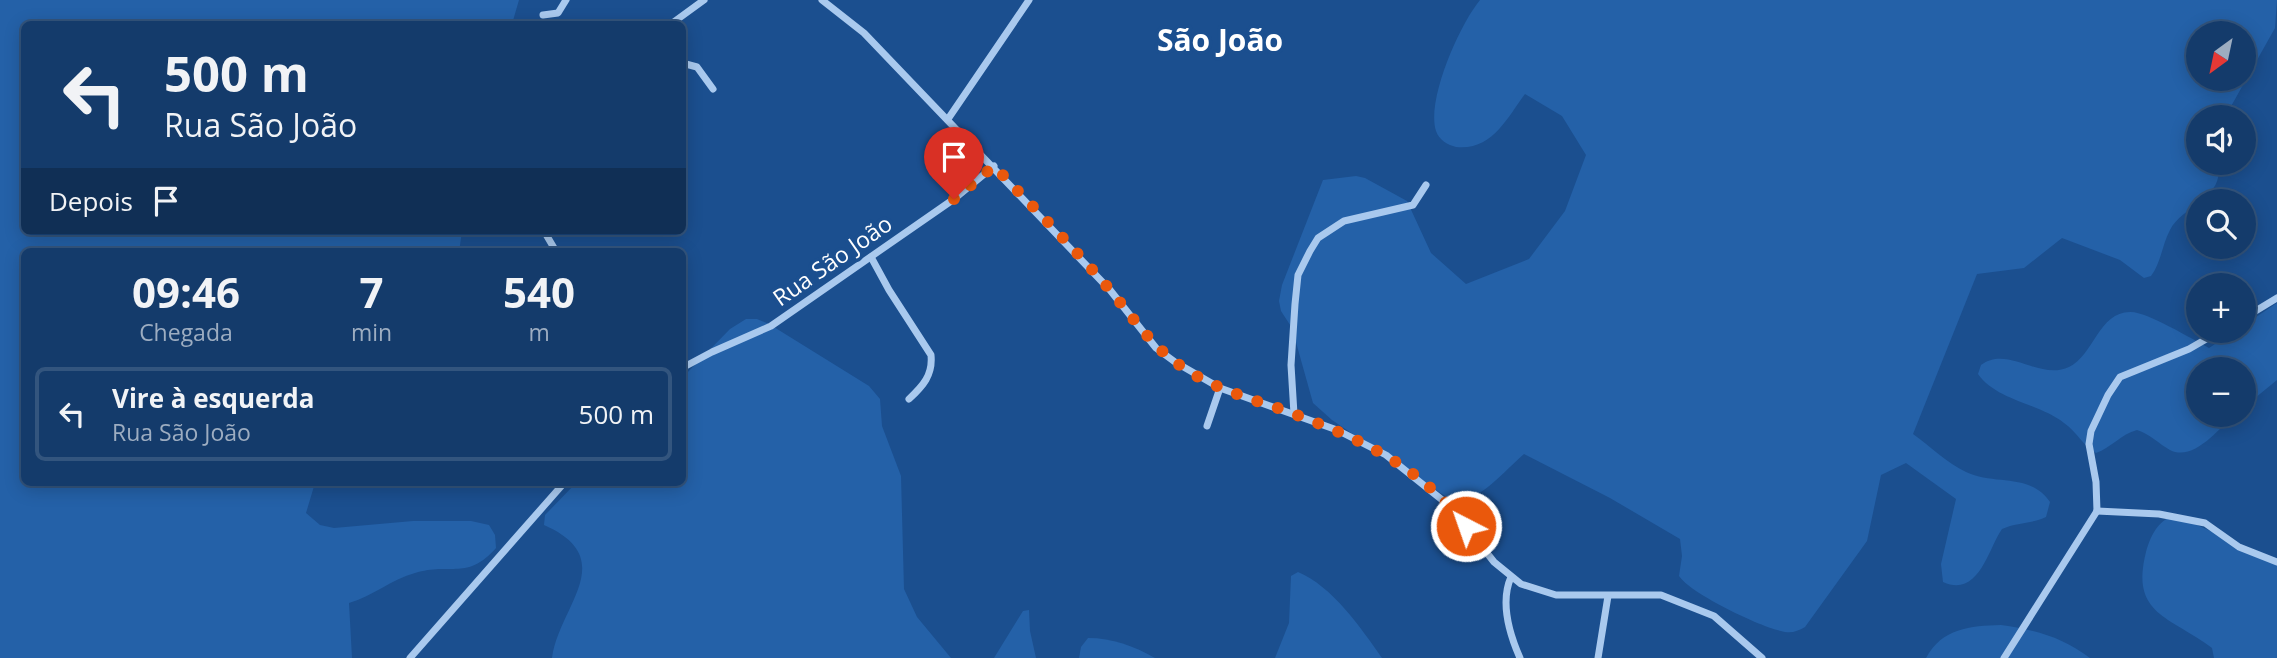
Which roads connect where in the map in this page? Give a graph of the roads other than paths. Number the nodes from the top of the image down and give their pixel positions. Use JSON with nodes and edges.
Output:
{"nodes":[{"id":1,"x":566,"y":0,"type":"edge"},
{"id":2,"x":704,"y":0,"type":"edge"},
{"id":3,"x":822,"y":0,"type":"edge"},
{"id":4,"x":1029,"y":0,"type":"edge"},
{"id":5,"x":542,"y":15,"type":"dead end"},
{"id":6,"x":675,"y":21,"type":"edge"},
{"id":7,"x":686,"y":64,"type":"edge"},
{"id":8,"x":713,"y":89,"type":"dead end"},
{"id":9,"x":948,"y":119,"type":"junction"},
{"id":10,"x":994,"y":166,"type":"junction"},
{"id":11,"x":1426,"y":184,"type":"dead end"},
{"id":12,"x":546,"y":235,"type":"edge"},
{"id":13,"x":554,"y":248,"type":"dead end"},
{"id":14,"x":871,"y":257,"type":"junction"},
{"id":15,"x":2277,"y":298,"type":"edge"},
{"id":16,"x":2256,"y":311,"type":"edge"},
{"id":17,"x":2199,"y":343,"type":"edge"},
{"id":18,"x":686,"y":366,"type":"edge"},
{"id":19,"x":1220,"y":388,"type":"junction"},
{"id":20,"x":908,"y":399,"type":"dead end"},
{"id":21,"x":1294,"y":414,"type":"junction"},
{"id":22,"x":1207,"y":426,"type":"dead end"},
{"id":23,"x":561,"y":486,"type":"edge"},
{"id":24,"x":2097,"y":511,"type":"junction"},
{"id":25,"x":2277,"y":562,"type":"edge"},
{"id":26,"x":1511,"y":578,"type":"junction"},
{"id":27,"x":1608,"y":596,"type":"junction"},
{"id":28,"x":410,"y":658,"type":"edge"},
{"id":29,"x":1520,"y":658,"type":"edge"},
{"id":30,"x":1598,"y":658,"type":"edge"},
{"id":31,"x":1762,"y":658,"type":"edge"},
{"id":32,"x":2004,"y":658,"type":"edge"}],
"edges":[{"from":1,"to":5,"type":"street"},
{"from":2,"to":6,"type":"street"},
{"from":3,"to":9,"type":"street"},
{"from":4,"to":9,"type":"street"},
{"from":7,"to":8,"type":"street"},
{"from":9,"to":10,"type":"street"},
{"from":10,"to":14,"type":"street","name":"Rua São João"},
{"from":10,"to":19,"type":"street"},
{"from":11,"to":21,"type":"street"},
{"from":12,"to":13,"type":"street"},
{"from":14,"to":18,"type":"street","name":"Rua São João"},
{"from":14,"to":20,"type":"street"},
{"from":15,"to":16,"type":"street"},
{"from":17,"to":24,"type":"street"},
{"from":19,"to":21,"type":"street"},
{"from":19,"to":22,"type":"street"},
{"from":21,"to":26,"type":"street"},
{"from":23,"to":28,"type":"street"},
{"from":24,"to":25,"type":"street"},
{"from":24,"to":32,"type":"street"},
{"from":26,"to":27,"type":"street"},
{"from":26,"to":29,"type":"street"},
{"from":27,"to":30,"type":"street"},
{"from":27,"to":31,"type":"street"}]}
